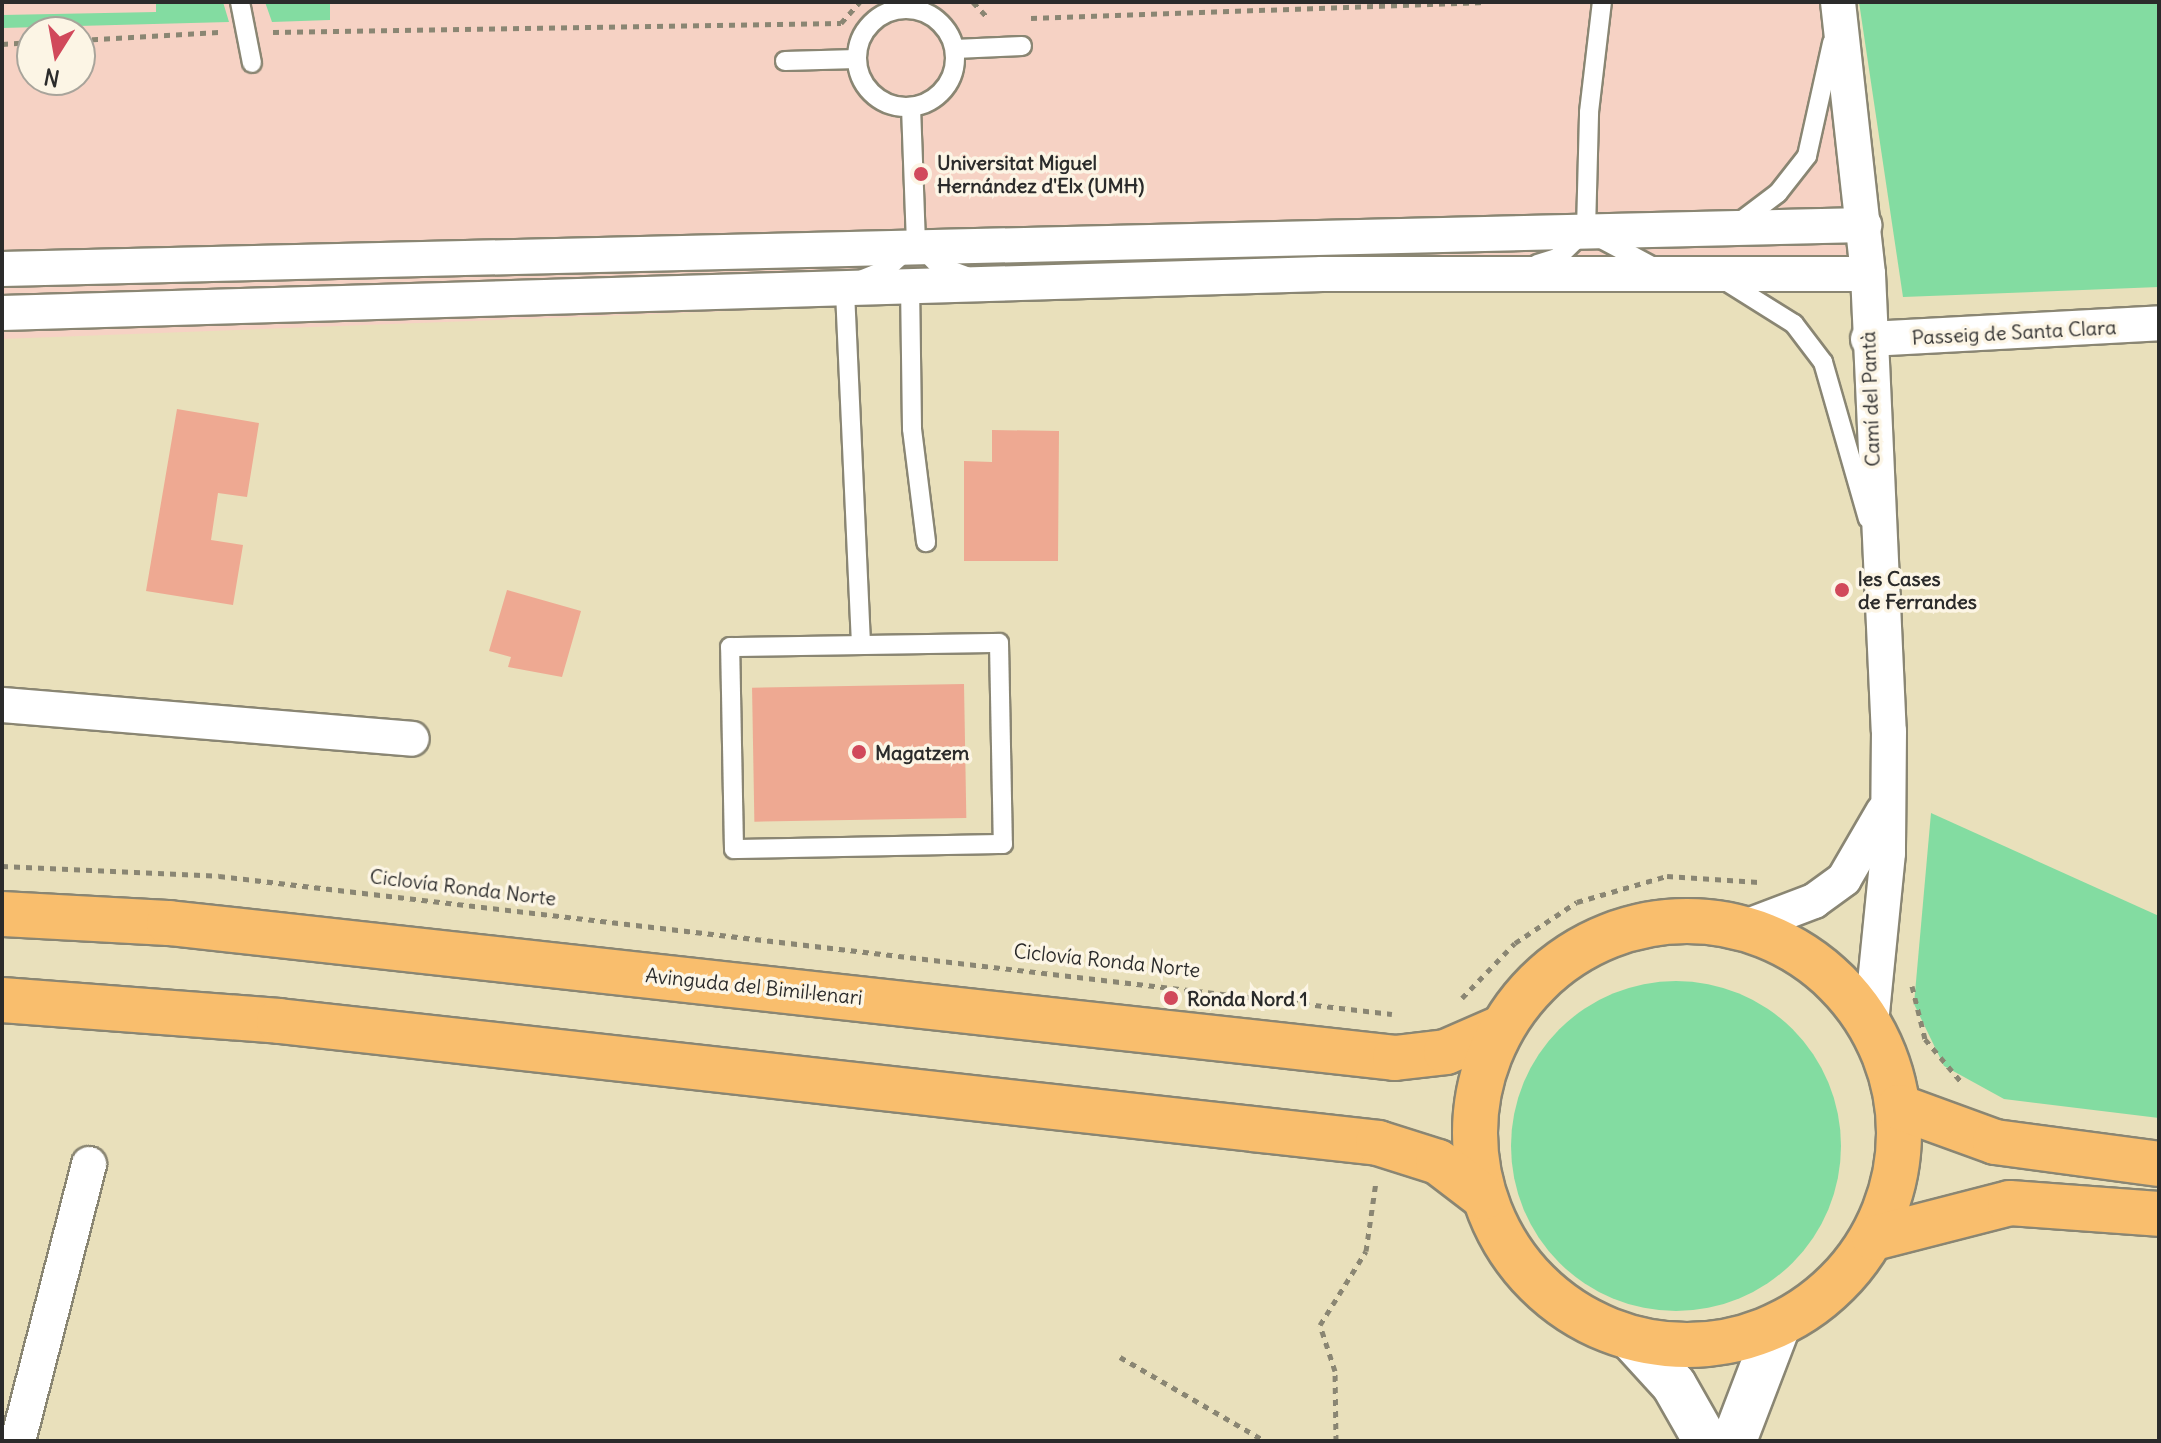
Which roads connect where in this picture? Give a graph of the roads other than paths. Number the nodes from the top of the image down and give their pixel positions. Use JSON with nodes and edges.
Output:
{"nodes":[{"id":1,"x":240,"y":2,"type":"edge"},
{"id":2,"x":1602,"y":2,"type":"edge"},
{"id":3,"x":904,"y":6,"type":"edge"},
{"id":4,"x":1838,"y":6,"type":"edge"},
{"id":5,"x":1022,"y":46,"type":"dead end"},
{"id":6,"x":955,"y":49,"type":"junction"},
{"id":7,"x":857,"y":59,"type":"junction"},
{"id":8,"x":785,"y":61,"type":"dead end"},
{"id":9,"x":252,"y":63,"type":"dead end"},
{"id":10,"x":911,"y":107,"type":"junction"},
{"id":11,"x":1864,"y":225,"type":"junction"},
{"id":12,"x":1586,"y":230,"type":"junction"},
{"id":13,"x":1729,"y":230,"type":"junction"},
{"id":14,"x":916,"y":242,"type":"junction"},
{"id":15,"x":2,"y":269,"type":"edge"},
{"id":16,"x":1507,"y":274,"type":"junction"},
{"id":17,"x":1868,"y":274,"type":"junction"},
{"id":18,"x":1687,"y":275,"type":"junction"},
{"id":19,"x":984,"y":282,"type":"junction"},
{"id":20,"x":910,"y":284,"type":"junction"},
{"id":21,"x":845,"y":286,"type":"junction"},
{"id":22,"x":2,"y":313,"type":"edge"},
{"id":23,"x":2159,"y":323,"type":"edge"},
{"id":24,"x":1868,"y":339,"type":"junction"},
{"id":25,"x":926,"y":542,"type":"dead end"},
{"id":26,"x":1875,"y":544,"type":"junction"},
{"id":27,"x":861,"y":644,"type":"junction"},
{"id":28,"x":2,"y":705,"type":"edge"},
{"id":29,"x":412,"y":739,"type":"dead end"},
{"id":30,"x":1889,"y":797,"type":"junction"},
{"id":31,"x":2,"y":914,"type":"edge"},
{"id":32,"x":1743,"y":928,"type":"junction"},
{"id":33,"x":2,"y":1000,"type":"edge"},
{"id":34,"x":1871,"y":1024,"type":"junction"},
{"id":35,"x":1501,"y":1028,"type":"junction"},
{"id":36,"x":1899,"y":1107,"type":"junction"},
{"id":37,"x":89,"y":1164,"type":"dead end"},
{"id":38,"x":2159,"y":1164,"type":"edge"},
{"id":39,"x":1484,"y":1197,"type":"junction"},
{"id":40,"x":2159,"y":1214,"type":"edge"},
{"id":41,"x":1874,"y":1238,"type":"junction"},
{"id":42,"x":1778,"y":1326,"type":"junction"},
{"id":43,"x":1632,"y":1339,"type":"junction"},
{"id":44,"x":18,"y":1441,"type":"edge"},
{"id":45,"x":1706,"y":1441,"type":"edge"},
{"id":46,"x":1734,"y":1441,"type":"edge"}],
"edges":[{"from":1,"to":9,"type":"lane"},
{"from":2,"to":12,"type":"lane"},
{"from":3,"to":6,"type":"lane"},
{"from":3,"to":7,"type":"lane"},
{"from":4,"to":11,"type":"street","name":"Camí del Pantà"},
{"from":4,"to":13,"type":"lane"},
{"from":5,"to":6,"type":"lane"},
{"from":6,"to":10,"type":"lane"},
{"from":7,"to":8,"type":"lane"},
{"from":7,"to":10,"type":"lane"},
{"from":10,"to":14,"type":"lane"},
{"from":11,"to":13,"type":"street"},
{"from":11,"to":17,"type":"street","name":"Camí del Pantà"},
{"from":12,"to":13,"type":"street"},
{"from":12,"to":14,"type":"street"},
{"from":12,"to":16,"type":"lane"},
{"from":12,"to":18,"type":"lane"},
{"from":14,"to":15,"type":"street"},
{"from":14,"to":19,"type":"lane"},
{"from":14,"to":21,"type":"lane"},
{"from":16,"to":18,"type":"street"},
{"from":16,"to":19,"type":"street"},
{"from":17,"to":18,"type":"street"},
{"from":17,"to":24,"type":"street","name":"Camí del Pantà"},
{"from":18,"to":26,"type":"lane"},
{"from":19,"to":20,"type":"street"},
{"from":20,"to":21,"type":"street"},
{"from":20,"to":25,"type":"lane"},
{"from":21,"to":22,"type":"street"},
{"from":21,"to":27,"type":"lane"},
{"from":23,"to":24,"type":"street","name":"Passeig de Santa Clara"},
{"from":24,"to":26,"type":"street","name":"Camí del Pantà"},
{"from":26,"to":30,"type":"street","name":"Camí del Pantà"},
{"from":27,"to":27,"type":"lane"},
{"from":28,"to":29,"type":"street"},
{"from":30,"to":32,"type":"street","name":"Camí del Pantà"},
{"from":30,"to":34,"type":"street","name":"Camí del Pantà"},
{"from":31,"to":35,"type":"main road","name":"Avinguda del Bimil·lenari"},
{"from":32,"to":34,"type":"main road"},
{"from":32,"to":35,"type":"main road"},
{"from":33,"to":39,"type":"main road"},
{"from":34,"to":36,"type":"main road"},
{"from":35,"to":39,"type":"main road"},
{"from":36,"to":38,"type":"main road"},
{"from":36,"to":41,"type":"main road"},
{"from":37,"to":44,"type":"street"},
{"from":39,"to":43,"type":"main road"},
{"from":40,"to":41,"type":"main road"},
{"from":41,"to":42,"type":"main road"},
{"from":42,"to":43,"type":"main road"},
{"from":42,"to":46,"type":"street"},
{"from":43,"to":45,"type":"street"}]}
